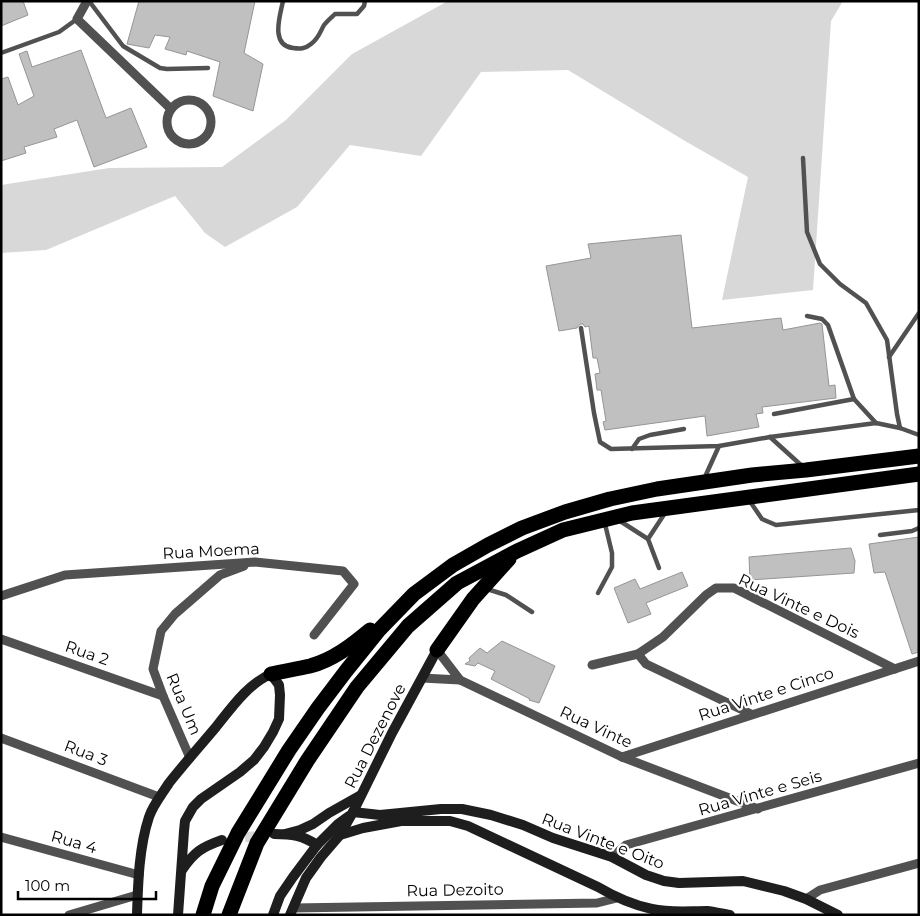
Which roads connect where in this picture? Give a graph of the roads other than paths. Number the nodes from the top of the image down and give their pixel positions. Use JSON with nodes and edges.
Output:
{"nodes":[{"id":1,"x":88,"y":1,"type":"edge"},
{"id":2,"x":283,"y":1,"type":"edge"},
{"id":3,"x":365,"y":1,"type":"edge"},
{"id":4,"x":77,"y":19,"type":"junction"},
{"id":5,"x":1,"y":53,"type":"edge"},
{"id":6,"x":208,"y":68,"type":"dead end"},
{"id":7,"x":172,"y":109,"type":"junction"},
{"id":8,"x":803,"y":158,"type":"dead end"},
{"id":9,"x":919,"y":314,"type":"edge"},
{"id":10,"x":807,"y":316,"type":"dead end"},
{"id":11,"x":581,"y":328,"type":"dead end"},
{"id":12,"x":889,"y":357,"type":"junction"},
{"id":13,"x":854,"y":398,"type":"junction"},
{"id":14,"x":774,"y":414,"type":"dead end"},
{"id":15,"x":876,"y":423,"type":"junction"},
{"id":16,"x":900,"y":428,"type":"junction"},
{"id":17,"x":684,"y":429,"type":"dead end"},
{"id":18,"x":919,"y":435,"type":"edge"},
{"id":19,"x":770,"y":437,"type":"junction"},
{"id":20,"x":719,"y":446,"type":"junction"},
{"id":21,"x":632,"y":449,"type":"junction"},
{"id":22,"x":919,"y":456,"type":"edge"},
{"id":23,"x":806,"y":470,"type":"junction"},
{"id":24,"x":919,"y":474,"type":"edge"},
{"id":25,"x":703,"y":482,"type":"junction"},
{"id":26,"x":747,"y":497,"type":"junction"},
{"id":27,"x":669,"y":508,"type":"junction"},
{"id":28,"x":919,"y":510,"type":"edge"},
{"id":29,"x":609,"y":518,"type":"junction"},
{"id":30,"x":919,"y":528,"type":"edge"},
{"id":31,"x":880,"y":535,"type":"dead end"},
{"id":32,"x":648,"y":539,"type":"junction"},
{"id":33,"x":517,"y":551,"type":"junction"},
{"id":34,"x":255,"y":562,"type":"junction"},
{"id":35,"x":659,"y":568,"type":"dead end"},
{"id":36,"x":483,"y":588,"type":"junction"},
{"id":37,"x":598,"y":593,"type":"dead end"},
{"id":38,"x":414,"y":594,"type":"junction"},
{"id":39,"x":1,"y":596,"type":"edge"},
{"id":40,"x":532,"y":612,"type":"dead end"},
{"id":41,"x":314,"y":635,"type":"dead end"},
{"id":42,"x":1,"y":639,"type":"edge"},
{"id":43,"x":437,"y":650,"type":"junction"},
{"id":44,"x":638,"y":654,"type":"junction"},
{"id":45,"x":919,"y":661,"type":"edge"},
{"id":46,"x":592,"y":665,"type":"dead end"},
{"id":47,"x":895,"y":669,"type":"junction"},
{"id":48,"x":271,"y":674,"type":"junction"},
{"id":49,"x":422,"y":678,"type":"junction"},
{"id":50,"x":460,"y":680,"type":"junction"},
{"id":51,"x":163,"y":696,"type":"junction"},
{"id":52,"x":751,"y":714,"type":"junction"},
{"id":53,"x":1,"y":738,"type":"edge"},
{"id":54,"x":622,"y":757,"type":"junction"},
{"id":55,"x":190,"y":758,"type":"junction"},
{"id":56,"x":919,"y":763,"type":"edge"},
{"id":57,"x":361,"y":795,"type":"junction"},
{"id":58,"x":159,"y":797,"type":"junction"},
{"id":59,"x":758,"y":809,"type":"junction"},
{"id":60,"x":354,"y":812,"type":"junction"},
{"id":61,"x":274,"y":834,"type":"tunnel mouth"},
{"id":62,"x":285,"y":834,"type":"junction"},
{"id":63,"x":340,"y":835,"type":"junction"},
{"id":64,"x":1,"y":837,"type":"edge"},
{"id":65,"x":222,"y":840,"type":"tunnel mouth"},
{"id":66,"x":318,"y":845,"type":"junction"},
{"id":67,"x":612,"y":857,"type":"junction"},
{"id":68,"x":919,"y":863,"type":"edge"},
{"id":69,"x":181,"y":870,"type":"junction"},
{"id":70,"x":139,"y":875,"type":"junction"},
{"id":71,"x":137,"y":895,"type":"junction"},
{"id":72,"x":617,"y":898,"type":"junction"},
{"id":73,"x":806,"y":899,"type":"junction"},
{"id":74,"x":291,"y":912,"type":"edge"},
{"id":75,"x":69,"y":915,"type":"edge"},
{"id":76,"x":137,"y":915,"type":"edge"},
{"id":77,"x":178,"y":915,"type":"edge"},
{"id":78,"x":202,"y":915,"type":"edge"},
{"id":79,"x":229,"y":915,"type":"edge"},
{"id":80,"x":273,"y":915,"type":"edge"},
{"id":81,"x":730,"y":915,"type":"edge"},
{"id":82,"x":838,"y":915,"type":"edge"}],
"edges":[{"from":1,"to":4,"type":"street"},
{"from":1,"to":6,"type":"lane"},
{"from":2,"to":3,"type":"lane"},
{"from":4,"to":5,"type":"lane"},
{"from":4,"to":7,"type":"street"},
{"from":7,"to":7,"type":"street"},
{"from":8,"to":12,"type":"lane"},
{"from":9,"to":12,"type":"lane"},
{"from":10,"to":13,"type":"lane"},
{"from":11,"to":21,"type":"lane"},
{"from":12,"to":16,"type":"lane"},
{"from":13,"to":14,"type":"lane"},
{"from":13,"to":15,"type":"lane"},
{"from":15,"to":16,"type":"lane"},
{"from":15,"to":19,"type":"lane"},
{"from":16,"to":18,"type":"lane"},
{"from":17,"to":21,"type":"lane"},
{"from":19,"to":20,"type":"lane"},
{"from":19,"to":23,"type":"lane"},
{"from":20,"to":21,"type":"lane"},
{"from":20,"to":25,"type":"lane"},
{"from":22,"to":23,"type":"highway"},
{"from":23,"to":25,"type":"highway"},
{"from":24,"to":26,"type":"highway"},
{"from":25,"to":38,"type":"highway"},
{"from":26,"to":27,"type":"highway"},
{"from":26,"to":28,"type":"lane"},
{"from":27,"to":29,"type":"highway"},
{"from":27,"to":32,"type":"lane"},
{"from":29,"to":32,"type":"lane"},
{"from":29,"to":33,"type":"highway"},
{"from":29,"to":37,"type":"lane"},
{"from":30,"to":31,"type":"lane"},
{"from":32,"to":35,"type":"lane"},
{"from":33,"to":36,"type":"highway"},
{"from":33,"to":79,"type":"highway"},
{"from":34,"to":39,"type":"street","name":"Rua Moema"},
{"from":34,"to":41,"type":"street","name":"Rua Moema"},
{"from":34,"to":51,"type":"street","name":"Rua Um"},
{"from":36,"to":40,"type":"lane"},
{"from":36,"to":43,"type":"highway"},
{"from":38,"to":48,"type":"highway"},
{"from":38,"to":78,"type":"highway"},
{"from":42,"to":51,"type":"street","name":"Rua 2"},
{"from":43,"to":49,"type":"main road","name":"Rua Dezenove"},
{"from":43,"to":50,"type":"street","name":"Rua Vinte"},
{"from":44,"to":46,"type":"street","name":"Rua Vinte e Dois"},
{"from":44,"to":47,"type":"street","name":"Rua Vinte e Dois"},
{"from":44,"to":52,"type":"street"},
{"from":45,"to":47,"type":"street","name":"Rua Vinte e Cinco"},
{"from":47,"to":52,"type":"street","name":"Rua Vinte e Cinco"},
{"from":48,"to":55,"type":"main road"},
{"from":48,"to":69,"type":"main road"},
{"from":49,"to":50,"type":"street"},
{"from":49,"to":57,"type":"main road","name":"Rua Dezenove"},
{"from":50,"to":54,"type":"street","name":"Rua Vinte"},
{"from":51,"to":55,"type":"street","name":"Rua Um"},
{"from":52,"to":54,"type":"street","name":"Rua Vinte e Cinco"},
{"from":53,"to":58,"type":"street","name":"Rua 3"},
{"from":54,"to":59,"type":"street","name":"Rua Vinte"},
{"from":55,"to":58,"type":"main road"},
{"from":56,"to":59,"type":"street","name":"Rua Vinte e Seis"},
{"from":57,"to":60,"type":"main road","name":"Rua Dezenove"},
{"from":57,"to":62,"type":"main road"},
{"from":58,"to":70,"type":"main road"},
{"from":59,"to":67,"type":"street","name":"Rua Vinte e Seis"},
{"from":60,"to":63,"type":"main road","name":"Rua Dezenove"},
{"from":60,"to":66,"type":"main road"},
{"from":60,"to":67,"type":"main road","name":"Rua Vinte e Oito"},
{"from":61,"to":62,"type":"main road"},
{"from":62,"to":66,"type":"main road"},
{"from":63,"to":72,"type":"main road"},
{"from":63,"to":74,"type":"main road","name":"Rua Dezenove"},
{"from":64,"to":70,"type":"street","name":"Rua 4"},
{"from":65,"to":69,"type":"main road"},
{"from":66,"to":80,"type":"main road"},
{"from":67,"to":73,"type":"main road","name":"Rua Vinte e Oito"},
{"from":68,"to":73,"type":"street"},
{"from":69,"to":77,"type":"main road"},
{"from":70,"to":71,"type":"main road"},
{"from":71,"to":75,"type":"street"},
{"from":71,"to":76,"type":"main road"},
{"from":72,"to":74,"type":"street","name":"Rua Dezoito"},
{"from":72,"to":81,"type":"main road"},
{"from":73,"to":82,"type":"main road","name":"Rua Vinte e Oito"}]}
